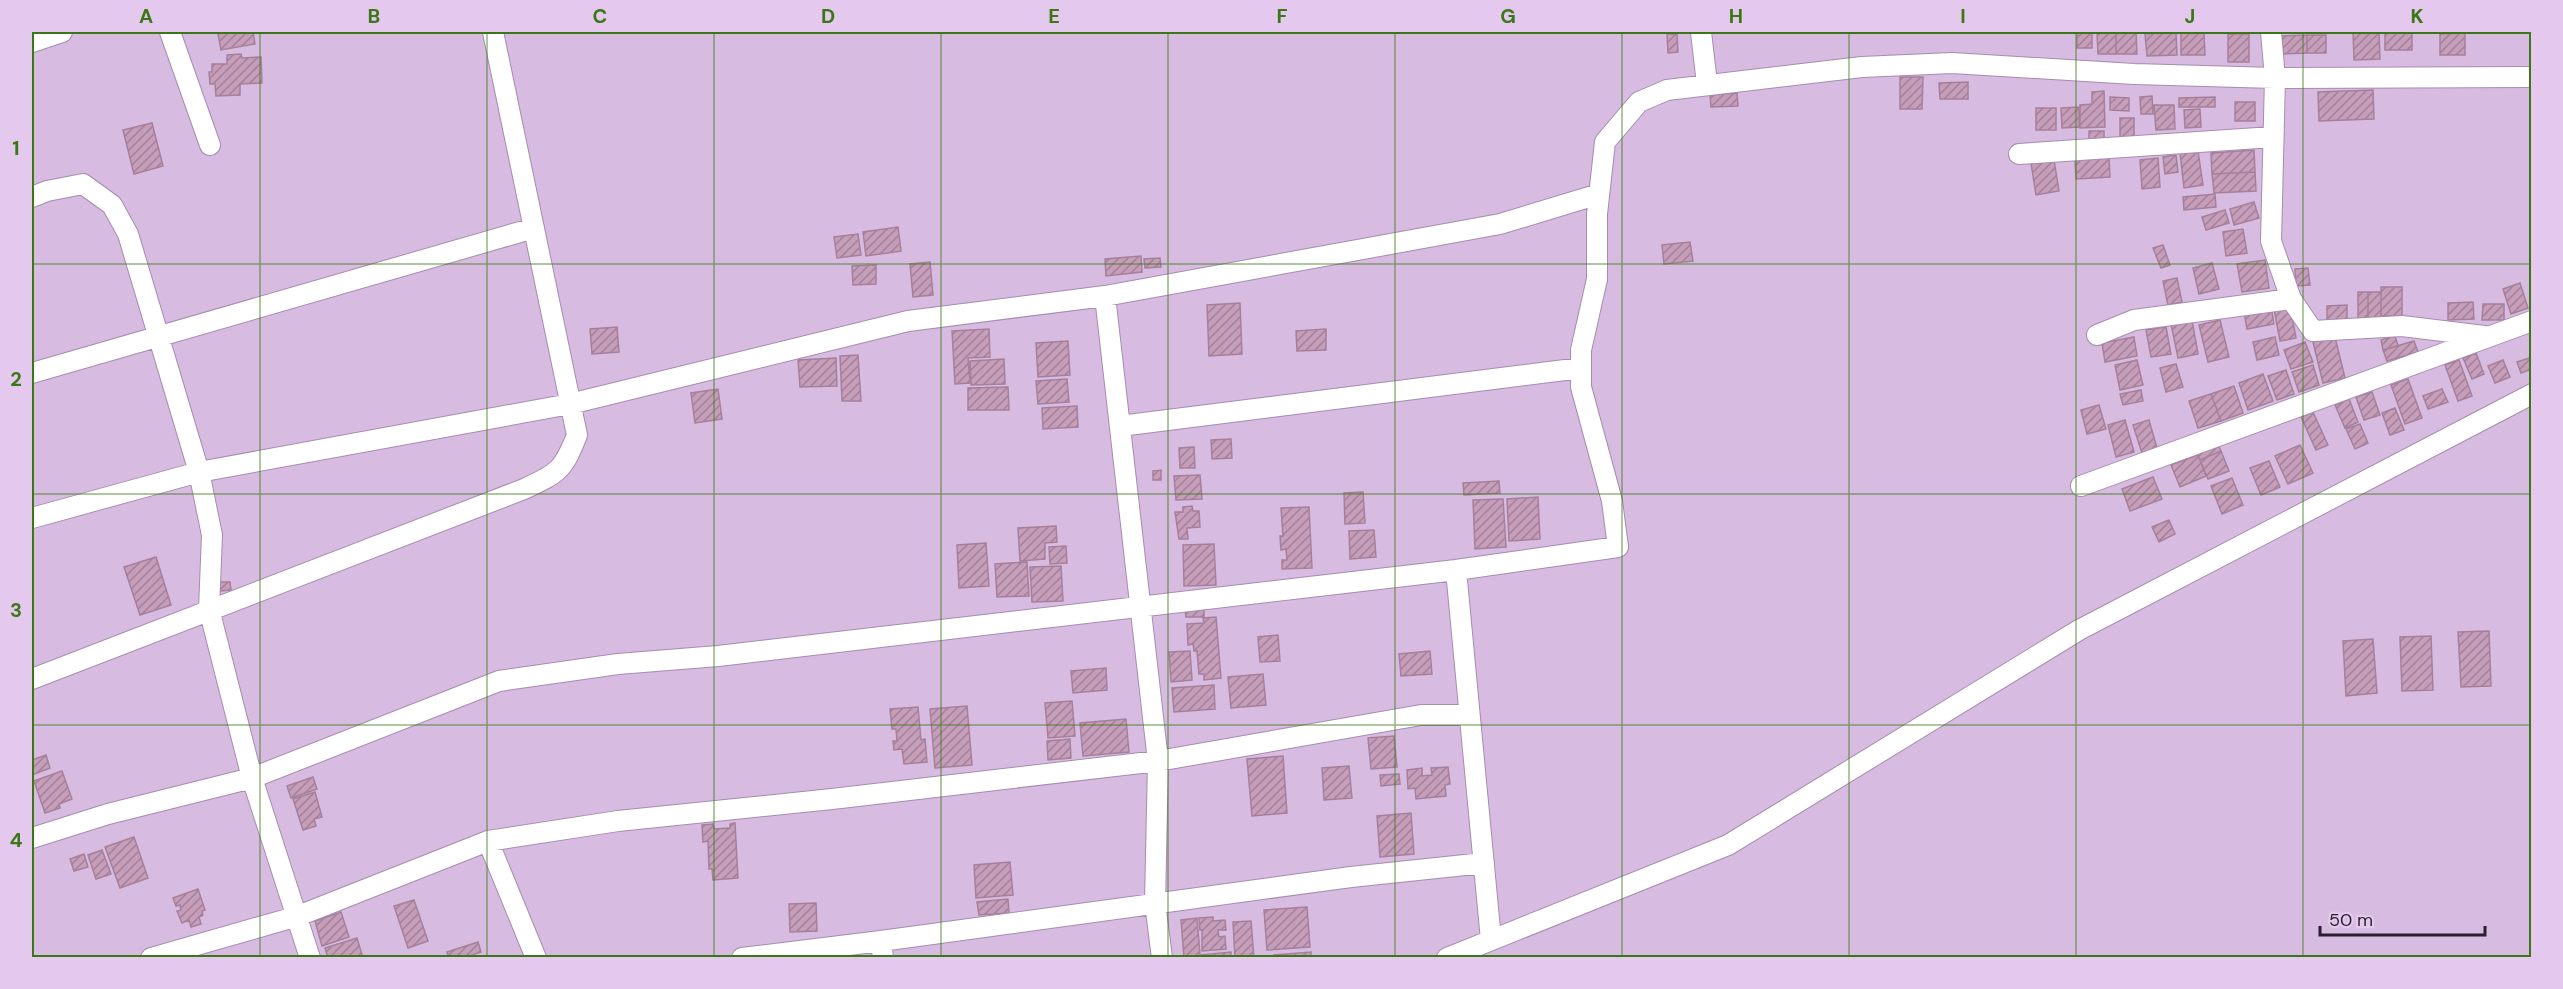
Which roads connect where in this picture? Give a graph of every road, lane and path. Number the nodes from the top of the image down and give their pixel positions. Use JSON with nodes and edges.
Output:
{"nodes":[{"id":1,"x":62,"y":32,"type":"edge"},
{"id":2,"x":170,"y":32,"type":"edge"},
{"id":3,"x":493,"y":32,"type":"edge"},
{"id":4,"x":1701,"y":32,"type":"edge"},
{"id":5,"x":2271,"y":32,"type":"edge"},
{"id":6,"x":32,"y":42,"type":"edge"},
{"id":7,"x":2532,"y":77,"type":"edge"},
{"id":8,"x":2275,"y":78,"type":"junction"},
{"id":9,"x":1707,"y":84,"type":"junction"},
{"id":10,"x":2273,"y":137,"type":"junction"},
{"id":11,"x":210,"y":145,"type":"dead end"},
{"id":12,"x":2019,"y":154,"type":"dead end"},
{"id":13,"x":1599,"y":194,"type":"junction"},
{"id":14,"x":32,"y":197,"type":"edge"},
{"id":15,"x":534,"y":228,"type":"junction"},
{"id":16,"x":1105,"y":296,"type":"junction"},
{"id":17,"x":2291,"y":299,"type":"junction"},
{"id":18,"x":2532,"y":321,"type":"edge"},
{"id":19,"x":158,"y":335,"type":"junction"},
{"id":20,"x":2097,"y":335,"type":"dead end"},
{"id":21,"x":2489,"y":336,"type":"junction"},
{"id":22,"x":1581,"y":368,"type":"junction"},
{"id":23,"x":32,"y":373,"type":"edge"},
{"id":24,"x":2532,"y":394,"type":"edge"},
{"id":25,"x":570,"y":404,"type":"junction"},
{"id":26,"x":1120,"y":426,"type":"junction"},
{"id":27,"x":199,"y":472,"type":"junction"},
{"id":28,"x":2081,"y":486,"type":"dead end"},
{"id":29,"x":32,"y":518,"type":"edge"},
{"id":30,"x":1456,"y":570,"type":"junction"},
{"id":31,"x":1141,"y":607,"type":"junction"},
{"id":32,"x":209,"y":609,"type":"junction"},
{"id":33,"x":32,"y":679,"type":"edge"},
{"id":34,"x":1469,"y":715,"type":"junction"},
{"id":35,"x":1158,"y":761,"type":"junction"},
{"id":36,"x":252,"y":778,"type":"junction"},
{"id":37,"x":32,"y":838,"type":"edge"},
{"id":38,"x":488,"y":841,"type":"junction"},
{"id":39,"x":1484,"y":863,"type":"junction"},
{"id":40,"x":1155,"y":903,"type":"junction"},
{"id":41,"x":298,"y":916,"type":"junction"},
{"id":42,"x":1491,"y":940,"type":"junction"},
{"id":43,"x":882,"y":949,"type":"edge"},
{"id":44,"x":151,"y":957,"type":"edge"},
{"id":45,"x":310,"y":957,"type":"edge"},
{"id":46,"x":536,"y":957,"type":"edge"},
{"id":47,"x":742,"y":957,"type":"edge"},
{"id":48,"x":1162,"y":957,"type":"edge"},
{"id":49,"x":1447,"y":957,"type":"edge"}],
"edges":[{"from":1,"to":6,"type":"street"},
{"from":2,"to":11,"type":"street"},
{"from":3,"to":15,"type":"street"},
{"from":4,"to":9,"type":"street"},
{"from":5,"to":8,"type":"street"},
{"from":7,"to":8,"type":"street"},
{"from":8,"to":9,"type":"street"},
{"from":8,"to":10,"type":"street"},
{"from":9,"to":13,"type":"street"},
{"from":10,"to":12,"type":"street"},
{"from":10,"to":17,"type":"street"},
{"from":13,"to":16,"type":"street"},
{"from":13,"to":22,"type":"street"},
{"from":14,"to":19,"type":"street"},
{"from":15,"to":19,"type":"street"},
{"from":15,"to":25,"type":"street"},
{"from":16,"to":25,"type":"street"},
{"from":16,"to":26,"type":"street"},
{"from":17,"to":20,"type":"street"},
{"from":17,"to":21,"type":"street"},
{"from":18,"to":21,"type":"street"},
{"from":19,"to":23,"type":"street"},
{"from":19,"to":27,"type":"street"},
{"from":21,"to":28,"type":"street"},
{"from":22,"to":26,"type":"street"},
{"from":22,"to":30,"type":"street"},
{"from":24,"to":42,"type":"street"},
{"from":25,"to":27,"type":"street"},
{"from":25,"to":32,"type":"street"},
{"from":26,"to":31,"type":"street"},
{"from":27,"to":29,"type":"street"},
{"from":27,"to":32,"type":"street"},
{"from":30,"to":31,"type":"street"},
{"from":30,"to":34,"type":"street"},
{"from":31,"to":35,"type":"street"},
{"from":31,"to":36,"type":"street"},
{"from":32,"to":33,"type":"street"},
{"from":32,"to":36,"type":"street"},
{"from":34,"to":35,"type":"street"},
{"from":34,"to":39,"type":"street"},
{"from":35,"to":38,"type":"street"},
{"from":35,"to":40,"type":"street"},
{"from":36,"to":37,"type":"street"},
{"from":36,"to":41,"type":"street"},
{"from":38,"to":41,"type":"street"},
{"from":38,"to":46,"type":"street"},
{"from":39,"to":40,"type":"street"},
{"from":39,"to":42,"type":"street"},
{"from":40,"to":43,"type":"street"},
{"from":40,"to":48,"type":"street"},
{"from":41,"to":44,"type":"street"},
{"from":41,"to":45,"type":"street"},
{"from":42,"to":49,"type":"street"},
{"from":43,"to":47,"type":"street"}]}
